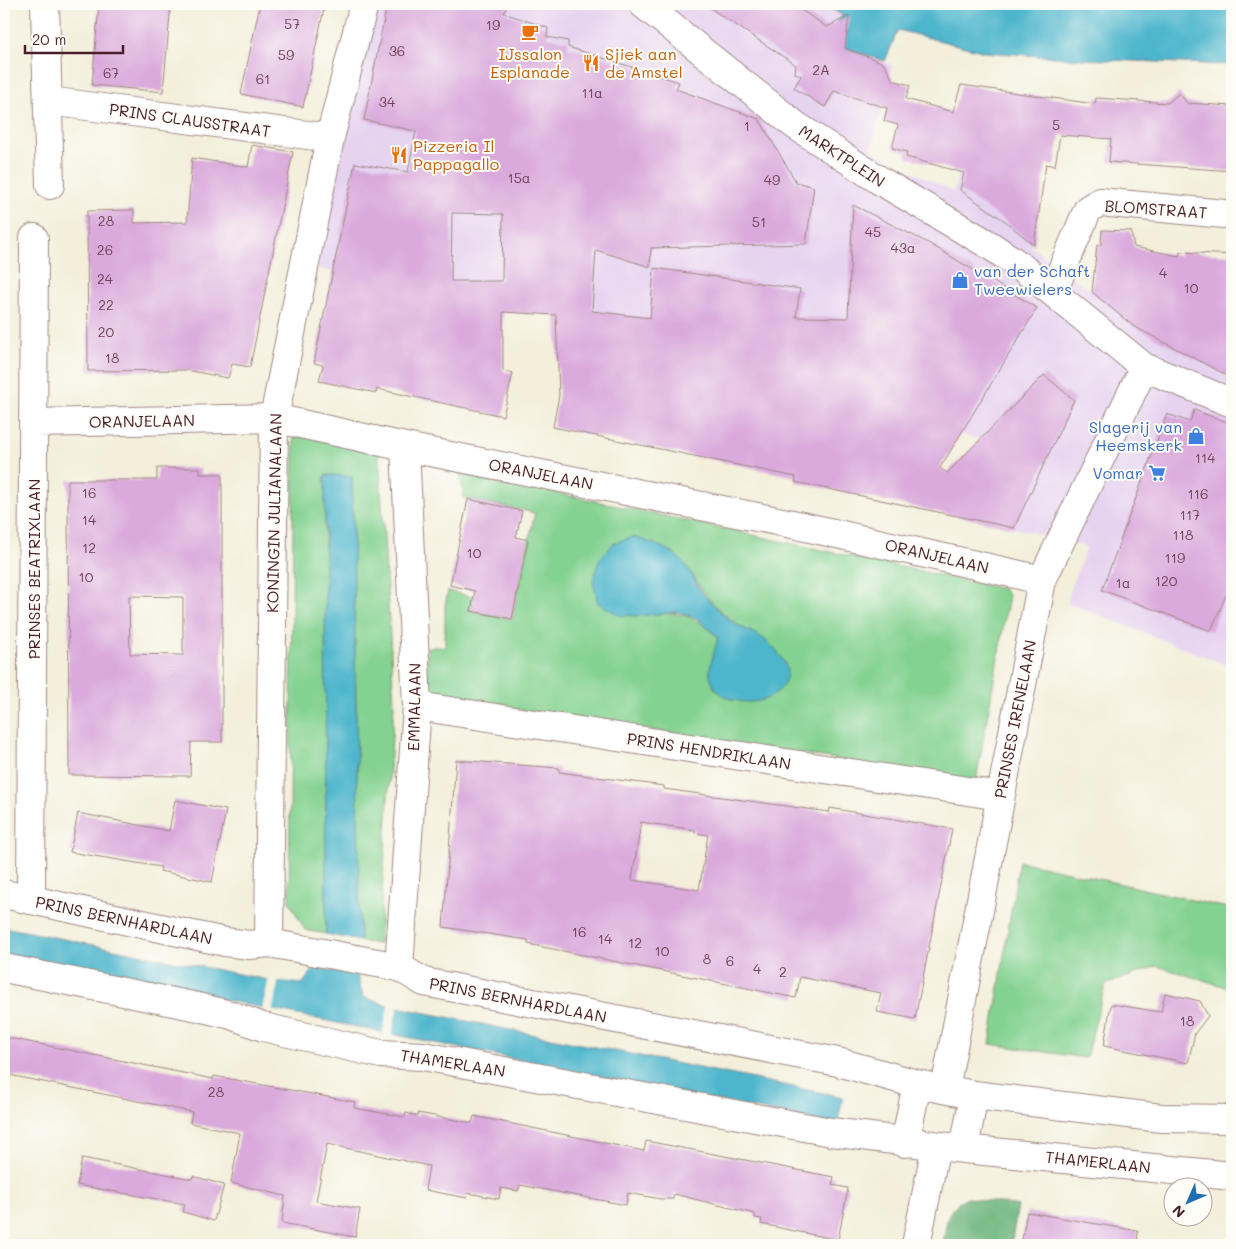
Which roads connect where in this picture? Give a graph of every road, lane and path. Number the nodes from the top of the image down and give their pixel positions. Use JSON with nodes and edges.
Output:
{"nodes":[{"id":1,"x":45,"y":4,"type":"edge"},
{"id":2,"x":364,"y":4,"type":"edge"},
{"id":3,"x":642,"y":4,"type":"edge"},
{"id":4,"x":49,"y":102,"type":"junction"},
{"id":5,"x":330,"y":138,"type":"junction"},
{"id":6,"x":50,"y":184,"type":"dead end"},
{"id":7,"x":1224,"y":214,"type":"dead end"},
{"id":8,"x":34,"y":238,"type":"dead end"},
{"id":9,"x":1053,"y":292,"type":"junction"},
{"id":10,"x":1144,"y":367,"type":"junction"},
{"id":11,"x":1232,"y":403,"type":"edge"},
{"id":12,"x":274,"y":418,"type":"junction"},
{"id":13,"x":35,"y":422,"type":"junction"},
{"id":14,"x":405,"y":447,"type":"junction"},
{"id":15,"x":1042,"y":580,"type":"junction"},
{"id":16,"x":417,"y":706,"type":"junction"},
{"id":17,"x":1000,"y":796,"type":"junction"},
{"id":18,"x":4,"y":894,"type":"edge"},
{"id":19,"x":31,"y":900,"type":"junction"},
{"id":20,"x":269,"y":942,"type":"junction"},
{"id":21,"x":399,"y":967,"type":"junction"},
{"id":22,"x":4,"y":968,"type":"edge"},
{"id":23,"x":916,"y":1084,"type":"junction"},
{"id":24,"x":945,"y":1090,"type":"junction"},
{"id":25,"x":974,"y":1095,"type":"junction"},
{"id":26,"x":1232,"y":1119,"type":"edge"},
{"id":27,"x":905,"y":1143,"type":"junction"},
{"id":28,"x":936,"y":1146,"type":"junction"},
{"id":29,"x":964,"y":1149,"type":"junction"},
{"id":30,"x":1232,"y":1176,"type":"edge"},
{"id":31,"x":916,"y":1245,"type":"edge"}],
"edges":[{"from":1,"to":4,"type":"street"},
{"from":2,"to":5,"type":"street","name":"KONINGIN JULIANALAAN"},
{"from":3,"to":9,"type":"street","name":"MARKTPLEIN"},
{"from":4,"to":5,"type":"street","name":"PRINS CLAUSSTRAAT"},
{"from":4,"to":6,"type":"street"},
{"from":5,"to":12,"type":"street","name":"KONINGIN JULIANALAAN"},
{"from":7,"to":9,"type":"street","name":"BLOMSTRAAT"},
{"from":8,"to":13,"type":"street","name":"PRINSES BEATRIXLAAN"},
{"from":9,"to":10,"type":"street","name":"MARKTPLEIN"},
{"from":10,"to":11,"type":"street","name":"MARKTPLEIN"},
{"from":10,"to":15,"type":"street","name":"PRINSES IRENELAAN"},
{"from":12,"to":13,"type":"street","name":"ORANJELAAN"},
{"from":12,"to":14,"type":"street","name":"ORANJELAAN"},
{"from":12,"to":20,"type":"street","name":"KONINGIN JULIANALAAN"},
{"from":13,"to":19,"type":"street","name":"PRINSES BEATRIXLAAN"},
{"from":14,"to":15,"type":"street","name":"ORANJELAAN"},
{"from":14,"to":16,"type":"street","name":"EMMALAAN"},
{"from":15,"to":17,"type":"street","name":"PRINSES IRENELAAN"},
{"from":16,"to":17,"type":"street","name":"PRINS HENDRIKLAAN"},
{"from":16,"to":21,"type":"street","name":"EMMALAAN"},
{"from":17,"to":24,"type":"street","name":"PRINSES IRENELAAN"},
{"from":18,"to":19,"type":"street","name":"PRINS BERNHARDLAAN"},
{"from":19,"to":20,"type":"street","name":"PRINS BERNHARDLAAN"},
{"from":20,"to":21,"type":"street","name":"PRINS BERNHARDLAAN"},
{"from":21,"to":23,"type":"street","name":"PRINS BERNHARDLAAN"},
{"from":22,"to":27,"type":"street","name":"THAMERLAAN"},
{"from":23,"to":24,"type":"street","name":"PRINS BERNHARDLAAN"},
{"from":23,"to":27,"type":"street"},
{"from":24,"to":25,"type":"street","name":"PRINS BERNHARDLAAN"},
{"from":25,"to":26,"type":"street"},
{"from":25,"to":29,"type":"street"},
{"from":27,"to":28,"type":"street","name":"THAMERLAAN"},
{"from":28,"to":29,"type":"street","name":"THAMERLAAN"},
{"from":28,"to":31,"type":"street"},
{"from":29,"to":30,"type":"street","name":"THAMERLAAN"}]}
